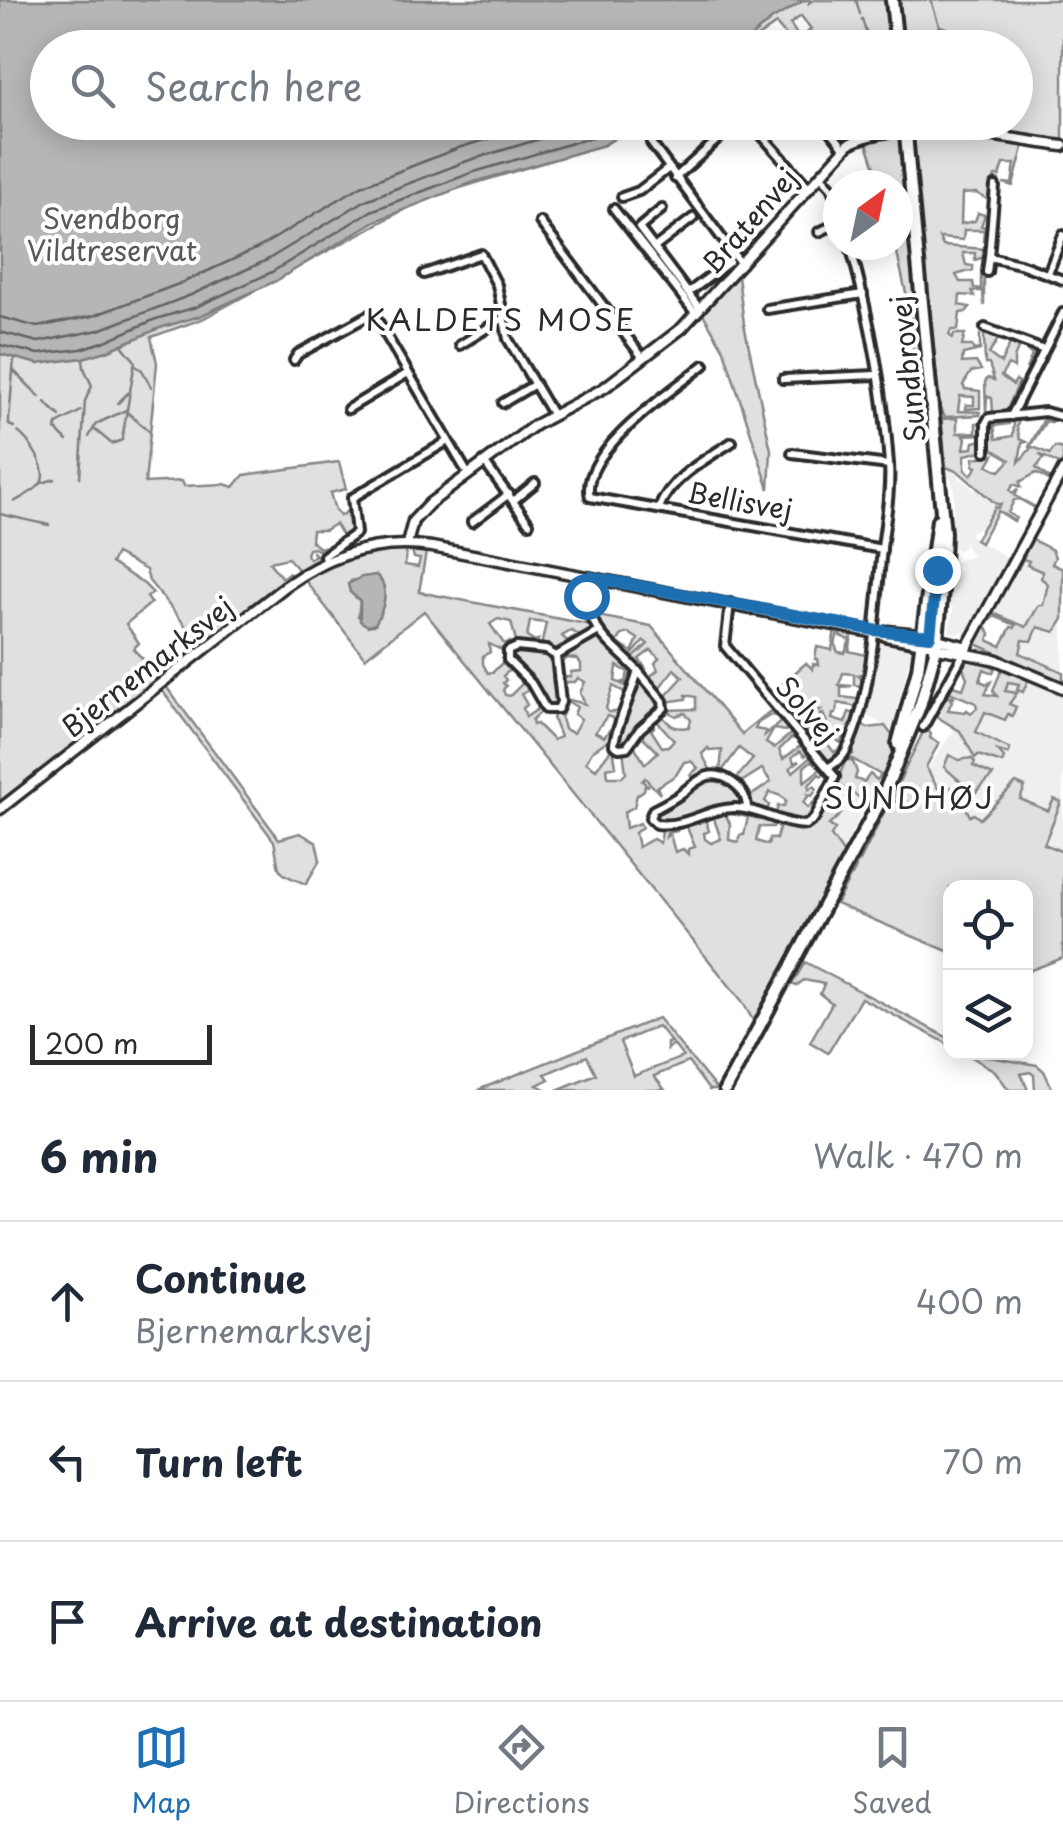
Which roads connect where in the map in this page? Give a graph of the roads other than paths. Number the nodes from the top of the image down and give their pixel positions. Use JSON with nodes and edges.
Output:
{"nodes":[{"id":1,"x":892,"y":0,"type":"edge"},
{"id":2,"x":895,"y":30,"type":"edge"},
{"id":3,"x":716,"y":140,"type":"edge"},
{"id":4,"x":766,"y":140,"type":"edge"},
{"id":5,"x":838,"y":140,"type":"edge"},
{"id":6,"x":861,"y":140,"type":"edge"},
{"id":7,"x":906,"y":140,"type":"edge"},
{"id":8,"x":1000,"y":140,"type":"edge"},
{"id":9,"x":651,"y":144,"type":"dead end"},
{"id":10,"x":1063,"y":146,"type":"edge"},
{"id":11,"x":844,"y":148,"type":"junction"},
{"id":12,"x":669,"y":168,"type":"junction"},
{"id":13,"x":819,"y":174,"type":"junction"},
{"id":14,"x":674,"y":178,"type":"junction"},
{"id":15,"x":823,"y":178,"type":"edge"},
{"id":16,"x":995,"y":186,"type":"dead end"},
{"id":17,"x":808,"y":187,"type":"junction"},
{"id":18,"x":622,"y":197,"type":"dead end"},
{"id":19,"x":614,"y":209,"type":"dead end"},
{"id":20,"x":662,"y":209,"type":"dead end"},
{"id":21,"x":693,"y":218,"type":"dead end"},
{"id":22,"x":540,"y":222,"type":"dead end"},
{"id":23,"x":823,"y":230,"type":"edge"},
{"id":24,"x":819,"y":232,"type":"dead end"},
{"id":25,"x":1063,"y":235,"type":"edge"},
{"id":26,"x":654,"y":248,"type":"junction"},
{"id":27,"x":990,"y":258,"type":"junction"},
{"id":28,"x":854,"y":260,"type":"edge"},
{"id":29,"x":729,"y":262,"type":"dead end"},
{"id":30,"x":741,"y":264,"type":"junction"},
{"id":31,"x":988,"y":272,"type":"dead end"},
{"id":32,"x":1048,"y":273,"type":"junction"},
{"id":33,"x":424,"y":274,"type":"dead end"},
{"id":34,"x":1063,"y":280,"type":"edge"},
{"id":35,"x":688,"y":294,"type":"junction"},
{"id":36,"x":863,"y":294,"type":"junction"},
{"id":37,"x":767,"y":309,"type":"dead end"},
{"id":38,"x":698,"y":312,"type":"junction"},
{"id":39,"x":1063,"y":313,"type":"edge"},
{"id":40,"x":502,"y":319,"type":"junction"},
{"id":41,"x":985,"y":328,"type":"dead end"},
{"id":42,"x":460,"y":344,"type":"dead end"},
{"id":43,"x":1044,"y":350,"type":"junction"},
{"id":44,"x":643,"y":358,"type":"junction"},
{"id":45,"x":294,"y":360,"type":"dead end"},
{"id":46,"x":704,"y":365,"type":"dead end"},
{"id":47,"x":408,"y":373,"type":"junction"},
{"id":48,"x":876,"y":376,"type":"junction"},
{"id":49,"x":784,"y":379,"type":"dead end"},
{"id":50,"x":535,"y":384,"type":"junction"},
{"id":51,"x":502,"y":403,"type":"dead end"},
{"id":52,"x":348,"y":409,"type":"dead end"},
{"id":53,"x":552,"y":414,"type":"junction"},
{"id":54,"x":1010,"y":416,"type":"junction"},
{"id":55,"x":1063,"y":417,"type":"edge"},
{"id":56,"x":448,"y":441,"type":"junction"},
{"id":57,"x":732,"y":442,"type":"dead end"},
{"id":58,"x":986,"y":451,"type":"dead end"},
{"id":59,"x":792,"y":453,"type":"dead end"},
{"id":60,"x":484,"y":462,"type":"junction"},
{"id":61,"x":889,"y":465,"type":"junction"},
{"id":62,"x":1063,"y":470,"type":"edge"},
{"id":63,"x":468,"y":474,"type":"junction"},
{"id":64,"x":535,"y":483,"type":"dead end"},
{"id":65,"x":940,"y":492,"type":"junction"},
{"id":66,"x":511,"y":498,"type":"junction"},
{"id":67,"x":659,"y":508,"type":"junction"},
{"id":68,"x":472,"y":522,"type":"dead end"},
{"id":69,"x":529,"y":524,"type":"dead end"},
{"id":70,"x":407,"y":544,"type":"junction"},
{"id":71,"x":882,"y":549,"type":"junction"},
{"id":72,"x":325,"y":562,"type":"junction"},
{"id":73,"x":590,"y":577,"type":"junction"},
{"id":74,"x":730,"y":603,"type":"junction"},
{"id":75,"x":874,"y":630,"type":"junction"},
{"id":76,"x":600,"y":632,"type":"junction"},
{"id":77,"x":886,"y":634,"type":"joint"},
{"id":78,"x":928,"y":642,"type":"junction"},
{"id":79,"x":966,"y":650,"type":"junction"},
{"id":80,"x":556,"y":656,"type":"junction"},
{"id":81,"x":638,"y":671,"type":"junction"},
{"id":82,"x":1063,"y":688,"type":"edge"},
{"id":83,"x":919,"y":723,"type":"junction"},
{"id":84,"x":830,"y":767,"type":"junction"},
{"id":85,"x":0,"y":809,"type":"edge"},
{"id":86,"x":746,"y":809,"type":"junction"},
{"id":87,"x":870,"y":820,"type":"junction"},
{"id":88,"x":725,"y":1090,"type":"edge"}],
"edges":[{"from":1,"to":2,"type":"main road"},
{"from":3,"to":14,"type":"street"},
{"from":4,"to":17,"type":"street"},
{"from":5,"to":11,"type":"street"},
{"from":6,"to":11,"type":"street","name":"Bratenvej"},
{"from":7,"to":65,"type":"main road","name":"Sundbrovej","bridge":true},
{"from":8,"to":10,"type":"street","name":"Bratenvej"},
{"from":9,"to":12,"type":"street"},
{"from":11,"to":13,"type":"street","name":"Bratenvej"},
{"from":12,"to":14,"type":"street"},
{"from":12,"to":18,"type":"street"},
{"from":13,"to":15,"type":"street"},
{"from":13,"to":17,"type":"street","name":"Bratenvej"},
{"from":14,"to":30,"type":"street"},
{"from":16,"to":27,"type":"street"},
{"from":17,"to":30,"type":"street","name":"Bratenvej"},
{"from":19,"to":38,"type":"street","name":"Bratenvej"},
{"from":20,"to":26,"type":"street"},
{"from":21,"to":26,"type":"street","name":"Bratenvej"},
{"from":22,"to":44,"type":"street"},
{"from":23,"to":24,"type":"street"},
{"from":25,"to":32,"type":"street"},
{"from":26,"to":35,"type":"street","name":"Bratenvej"},
{"from":27,"to":31,"type":"street"},
{"from":27,"to":32,"type":"street"},
{"from":28,"to":36,"type":"street","name":"Solvej"},
{"from":29,"to":35,"type":"street","name":"Bratenvej"},
{"from":30,"to":38,"type":"street","name":"Bratenvej"},
{"from":32,"to":34,"type":"street"},
{"from":33,"to":40,"type":"street"},
{"from":35,"to":38,"type":"street","name":"Bratenvej"},
{"from":36,"to":37,"type":"street"},
{"from":36,"to":48,"type":"street","name":"Solvej"},
{"from":38,"to":44,"type":"street","name":"Bratenvej"},
{"from":39,"to":43,"type":"street"},
{"from":40,"to":42,"type":"street"},
{"from":40,"to":50,"type":"street"},
{"from":41,"to":43,"type":"street"},
{"from":43,"to":54,"type":"street"},
{"from":44,"to":53,"type":"street","name":"Bratenvej"},
{"from":45,"to":47,"type":"street"},
{"from":46,"to":67,"type":"street","name":"Bellisvej"},
{"from":47,"to":52,"type":"street"},
{"from":47,"to":56,"type":"street"},
{"from":48,"to":49,"type":"street"},
{"from":48,"to":61,"type":"street","name":"Solvej"},
{"from":50,"to":51,"type":"street"},
{"from":50,"to":53,"type":"street"},
{"from":53,"to":60,"type":"street","name":"Bratenvej"},
{"from":54,"to":55,"type":"street"},
{"from":54,"to":58,"type":"street"},
{"from":56,"to":63,"type":"street"},
{"from":56,"to":72,"type":"street","name":"Bjernemarksvej"},
{"from":57,"to":67,"type":"street"},
{"from":59,"to":61,"type":"street"},
{"from":60,"to":63,"type":"street","name":"Bratenvej"},
{"from":60,"to":66,"type":"street"},
{"from":61,"to":71,"type":"street","name":"Solvej"},
{"from":62,"to":79,"type":"street"},
{"from":63,"to":70,"type":"street","name":"Bratenvej"},
{"from":64,"to":66,"type":"street"},
{"from":65,"to":78,"type":"main road","name":"Sundbrovej"},
{"from":65,"to":78,"type":"main road","name":"Sundbrovej"},
{"from":66,"to":68,"type":"street"},
{"from":66,"to":69,"type":"street"},
{"from":67,"to":71,"type":"street","name":"Bellisvej"},
{"from":70,"to":72,"type":"street","name":"Bjernemarksvej"},
{"from":70,"to":73,"type":"street","name":"Bjernemarksvej"},
{"from":71,"to":75,"type":"street","name":"Solvej"},
{"from":72,"to":85,"type":"street","name":"Bjernemarksvej"},
{"from":73,"to":74,"type":"street","name":"Bjernemarksvej"},
{"from":73,"to":76,"type":"street"},
{"from":74,"to":75,"type":"street","name":"Bjernemarksvej"},
{"from":74,"to":84,"type":"street","name":"Solvej"},
{"from":75,"to":77,"type":"street","name":"Bjernemarksvej"},
{"from":75,"to":78,"type":"street","name":"Bjernemarksvej"},
{"from":75,"to":84,"type":"street","name":"Solvej"},
{"from":76,"to":80,"type":"street"},
{"from":76,"to":81,"type":"street"},
{"from":77,"to":78,"type":"main road"},
{"from":78,"to":79,"type":"street","name":"Bjernemarksvej"},
{"from":78,"to":83,"type":"main road","name":"Sundbrovej"},
{"from":78,"to":87,"type":"main road","name":"Sundbrovej"},
{"from":79,"to":82,"type":"street","name":"Bjernemarksvej"},
{"from":79,"to":83,"type":"street"},
{"from":80,"to":80,"type":"street"},
{"from":81,"to":81,"type":"street"},
{"from":83,"to":87,"type":"main road","name":"Sundbrovej"},
{"from":84,"to":86,"type":"street"},
{"from":86,"to":86,"type":"street"},
{"from":87,"to":88,"type":"main road","name":"Sundbrovej"}]}
